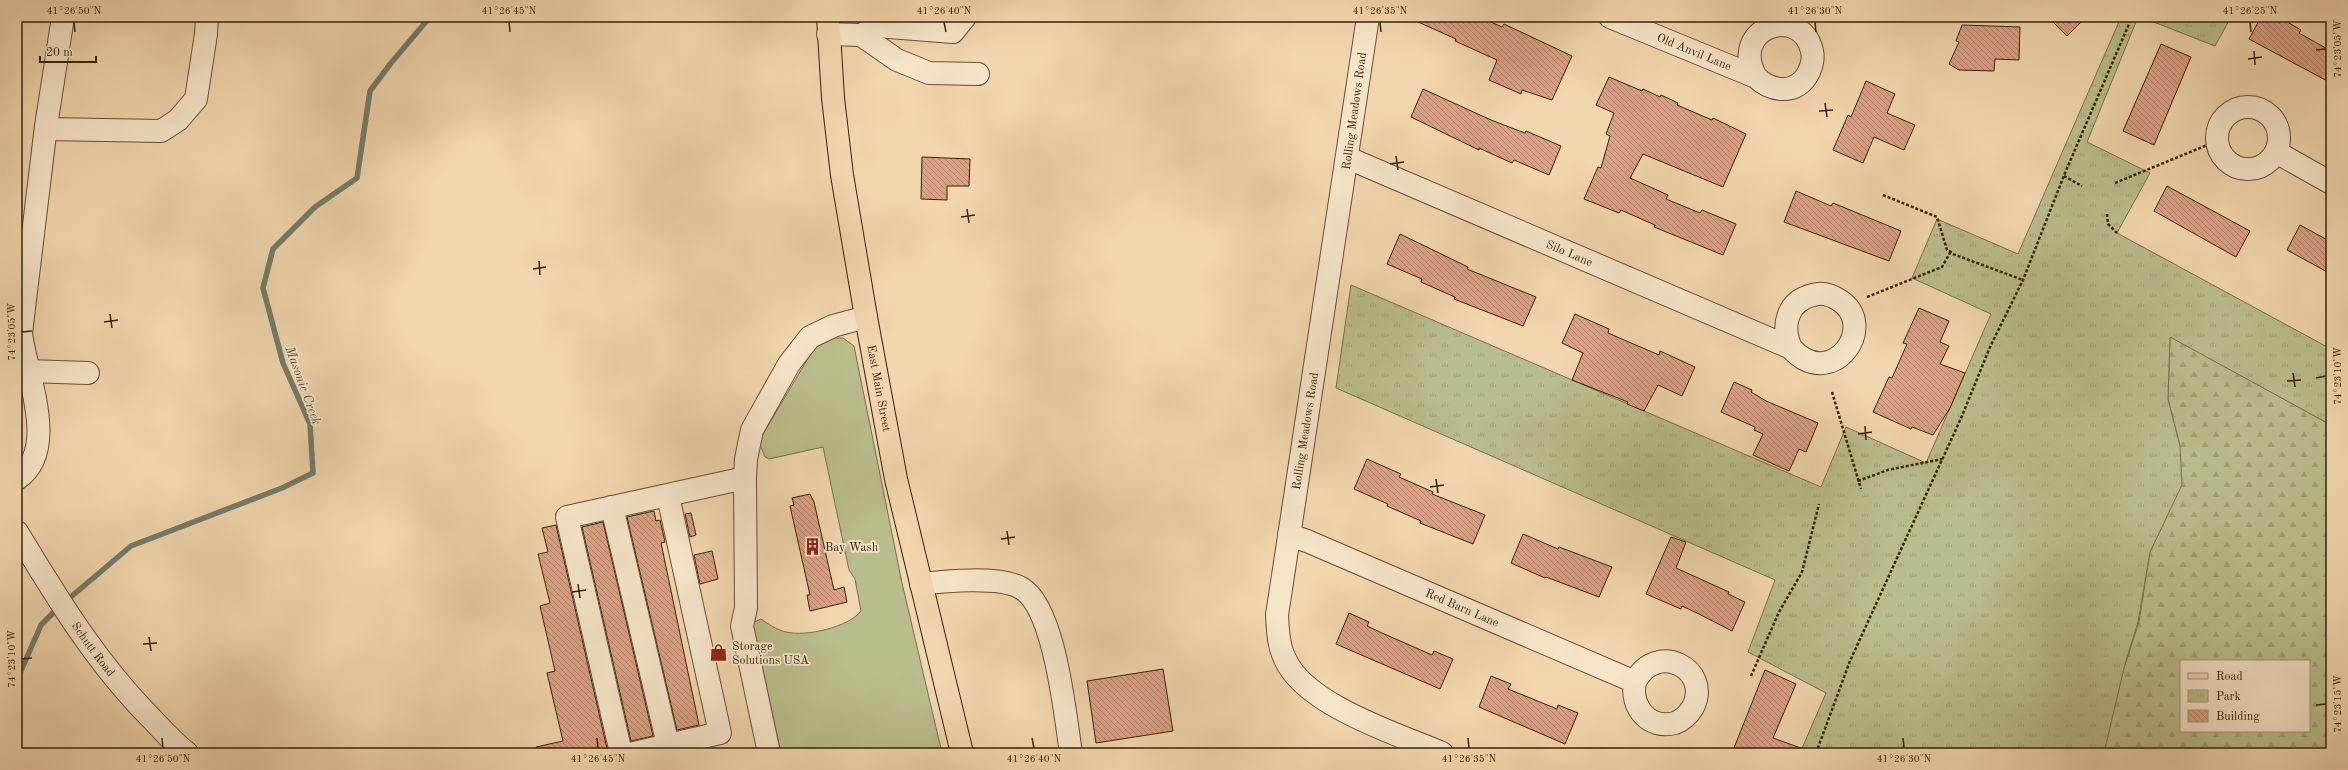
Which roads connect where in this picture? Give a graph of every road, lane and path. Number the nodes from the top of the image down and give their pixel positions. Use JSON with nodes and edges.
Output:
{"nodes":[{"id":1,"x":63,"y":17,"type":"edge"},
{"id":2,"x":207,"y":17,"type":"edge"},
{"id":3,"x":965,"y":17,"type":"edge"},
{"id":4,"x":1368,"y":17,"type":"edge"},
{"id":5,"x":1610,"y":17,"type":"edge"},
{"id":6,"x":2132,"y":17,"type":"edge"},
{"id":7,"x":828,"y":26,"type":"edge"},
{"id":8,"x":861,"y":35,"type":"junction"},
{"id":9,"x":978,"y":74,"type":"dead end"},
{"id":10,"x":1756,"y":77,"type":"dead end"},
{"id":11,"x":46,"y":129,"type":"junction"},
{"id":12,"x":2216,"y":141,"type":"junction"},
{"id":13,"x":2276,"y":152,"type":"junction"},
{"id":14,"x":1348,"y":158,"type":"junction"},
{"id":15,"x":2064,"y":176,"type":"junction"},
{"id":16,"x":2115,"y":183,"type":"dead end"},
{"id":17,"x":2331,"y":183,"type":"edge"},
{"id":18,"x":2082,"y":186,"type":"dead end"},
{"id":19,"x":1883,"y":195,"type":"dead end"},
{"id":20,"x":2107,"y":214,"type":"dead end"},
{"id":21,"x":2117,"y":233,"type":"dead end"},
{"id":22,"x":1954,"y":253,"type":"junction"},
{"id":23,"x":2023,"y":280,"type":"junction"},
{"id":24,"x":1867,"y":297,"type":"dead end"},
{"id":25,"x":866,"y":317,"type":"junction"},
{"id":26,"x":1791,"y":348,"type":"dead end"},
{"id":27,"x":27,"y":371,"type":"junction"},
{"id":28,"x":88,"y":372,"type":"dead end"},
{"id":29,"x":1832,"y":392,"type":"dead end"},
{"id":30,"x":1942,"y":459,"type":"junction"},
{"id":31,"x":745,"y":478,"type":"junction"},
{"id":32,"x":17,"y":479,"type":"edge"},
{"id":33,"x":1858,"y":481,"type":"junction"},
{"id":34,"x":1861,"y":489,"type":"dead end"},
{"id":35,"x":668,"y":496,"type":"junction"},
{"id":36,"x":1819,"y":504,"type":"dead end"},
{"id":37,"x":612,"y":507,"type":"junction"},
{"id":38,"x":17,"y":532,"type":"edge"},
{"id":39,"x":1289,"y":535,"type":"junction"},
{"id":40,"x":921,"y":584,"type":"junction"},
{"id":41,"x":1751,"y":676,"type":"dead end"},
{"id":42,"x":1635,"y":682,"type":"dead end"},
{"id":43,"x":668,"y":745,"type":"junction"},
{"id":44,"x":187,"y":753,"type":"edge"},
{"id":45,"x":621,"y":753,"type":"edge"},
{"id":46,"x":634,"y":753,"type":"edge"},
{"id":47,"x":769,"y":753,"type":"edge"},
{"id":48,"x":962,"y":753,"type":"edge"},
{"id":49,"x":1071,"y":753,"type":"edge"},
{"id":50,"x":1442,"y":753,"type":"edge"},
{"id":51,"x":1816,"y":753,"type":"edge"}],
"edges":[{"from":1,"to":11,"type":"street"},
{"from":2,"to":11,"type":"street"},
{"from":3,"to":8,"type":"street"},
{"from":4,"to":14,"type":"street","name":"Rolling Meadows Road"},
{"from":5,"to":10,"type":"street","name":"Old Anvil Lane"},
{"from":6,"to":15,"type":"path"},
{"from":7,"to":8,"type":"street"},
{"from":7,"to":25,"type":"main road","name":"East Main Street"},
{"from":8,"to":9,"type":"street"},
{"from":11,"to":27,"type":"street"},
{"from":12,"to":13,"type":"street"},
{"from":12,"to":13,"type":"street"},
{"from":12,"to":16,"type":"path"},
{"from":13,"to":17,"type":"street"},
{"from":14,"to":26,"type":"street","name":"Silo Lane"},
{"from":14,"to":39,"type":"street","name":"Rolling Meadows Road"},
{"from":15,"to":18,"type":"path"},
{"from":15,"to":23,"type":"path"},
{"from":19,"to":22,"type":"path"},
{"from":20,"to":21,"type":"path"},
{"from":22,"to":23,"type":"path"},
{"from":22,"to":24,"type":"path"},
{"from":23,"to":30,"type":"path"},
{"from":25,"to":31,"type":"street"},
{"from":25,"to":40,"type":"main road","name":"East Main Street"},
{"from":27,"to":28,"type":"street"},
{"from":27,"to":32,"type":"street"},
{"from":29,"to":33,"type":"path"},
{"from":30,"to":33,"type":"path"},
{"from":30,"to":51,"type":"path"},
{"from":31,"to":35,"type":"street"},
{"from":31,"to":47,"type":"street"},
{"from":33,"to":34,"type":"path"},
{"from":35,"to":37,"type":"street"},
{"from":35,"to":43,"type":"street"},
{"from":36,"to":41,"type":"path"},
{"from":37,"to":43,"type":"street"},
{"from":37,"to":45,"type":"street"},
{"from":38,"to":44,"type":"street","name":"Schutt Road"},
{"from":39,"to":42,"type":"street","name":"Red Barn Lane"},
{"from":39,"to":50,"type":"street","name":"Rolling Meadows Road"},
{"from":40,"to":48,"type":"main road","name":"East Main Street"},
{"from":40,"to":49,"type":"street"},
{"from":43,"to":46,"type":"street"}]}
